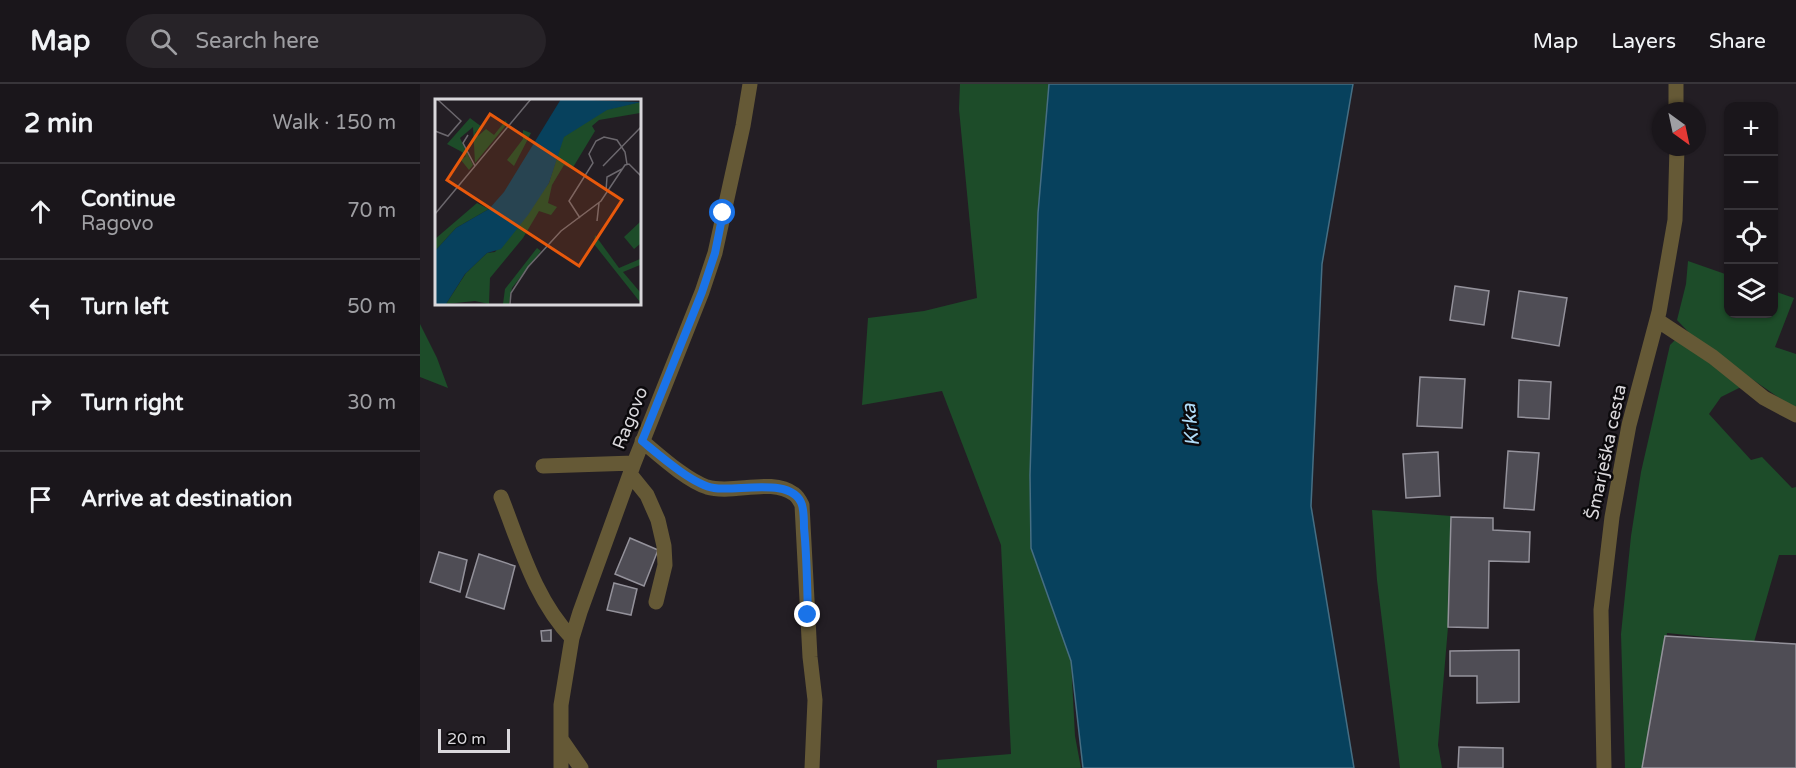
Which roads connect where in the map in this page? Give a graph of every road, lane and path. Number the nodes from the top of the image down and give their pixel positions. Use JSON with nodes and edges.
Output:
{"nodes":[{"id":1,"x":750,"y":84,"type":"edge"},
{"id":2,"x":1676,"y":84,"type":"edge"},
{"id":3,"x":1677,"y":102,"type":"edge"},
{"id":4,"x":1677,"y":156,"type":"edge"},
{"id":5,"x":1657,"y":320,"type":"junction"},
{"id":6,"x":1796,"y":415,"type":"edge"},
{"id":7,"x":642,"y":441,"type":"junction"},
{"id":8,"x":543,"y":466,"type":"dead end"},
{"id":9,"x":632,"y":468,"type":"junction"},
{"id":10,"x":501,"y":496,"type":"dead end"},
{"id":11,"x":656,"y":602,"type":"dead end"},
{"id":12,"x":573,"y":638,"type":"junction"},
{"id":13,"x":561,"y":739,"type":"junction"},
{"id":14,"x":561,"y":768,"type":"edge"},
{"id":15,"x":581,"y":768,"type":"edge"},
{"id":16,"x":812,"y":768,"type":"edge"},
{"id":17,"x":1604,"y":768,"type":"edge"}],
"edges":[{"from":1,"to":7,"type":"street","name":"Ragovo"},
{"from":2,"to":3,"type":"street"},
{"from":4,"to":5,"type":"street","name":"Šmarješka cesta"},
{"from":5,"to":6,"type":"street"},
{"from":5,"to":17,"type":"street","name":"Šmarješka cesta"},
{"from":7,"to":9,"type":"street","name":"Ragovo"},
{"from":7,"to":16,"type":"street"},
{"from":8,"to":9,"type":"street"},
{"from":9,"to":11,"type":"street"},
{"from":9,"to":12,"type":"street","name":"Ragovo"},
{"from":10,"to":12,"type":"street"},
{"from":12,"to":13,"type":"street","name":"Ragovo"},
{"from":13,"to":14,"type":"street","name":"Ragovo"},
{"from":13,"to":15,"type":"street"}]}
